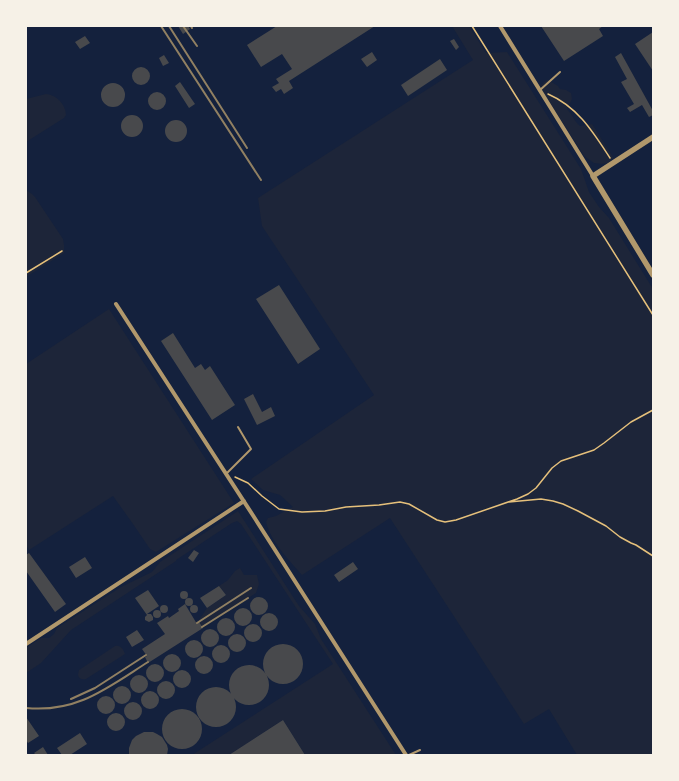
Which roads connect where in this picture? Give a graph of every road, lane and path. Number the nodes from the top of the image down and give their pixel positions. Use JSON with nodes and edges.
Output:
{"nodes":[{"id":1,"x":472,"y":26,"type":"edge"},
{"id":2,"x":500,"y":26,"type":"edge"},
{"id":3,"x":560,"y":72,"type":"dead end"},
{"id":4,"x":540,"y":90,"type":"junction"},
{"id":5,"x":653,"y":137,"type":"edge"},
{"id":6,"x":613,"y":163,"type":"junction"},
{"id":7,"x":593,"y":176,"type":"junction"},
{"id":8,"x":62,"y":251,"type":"dead end"},
{"id":9,"x":26,"y":273,"type":"edge"},
{"id":10,"x":653,"y":275,"type":"edge"},
{"id":11,"x":116,"y":304,"type":"dead end"},
{"id":12,"x":653,"y":315,"type":"edge"},
{"id":13,"x":653,"y":410,"type":"edge"},
{"id":14,"x":238,"y":426,"type":"dead end"},
{"id":15,"x":226,"y":474,"type":"junction"},
{"id":16,"x":244,"y":501,"type":"junction"},
{"id":17,"x":507,"y":502,"type":"junction"},
{"id":18,"x":653,"y":556,"type":"edge"},
{"id":19,"x":26,"y":644,"type":"edge"},
{"id":20,"x":420,"y":750,"type":"dead end"},
{"id":21,"x":406,"y":755,"type":"edge"},
{"id":22,"x":410,"y":755,"type":"edge"}],
"edges":[{"from":1,"to":12,"type":"path"},
{"from":2,"to":4,"type":"street"},
{"from":3,"to":4,"type":"lane"},
{"from":4,"to":6,"type":"path"},
{"from":4,"to":7,"type":"street"},
{"from":5,"to":6,"type":"street"},
{"from":6,"to":7,"type":"street"},
{"from":7,"to":10,"type":"street"},
{"from":8,"to":9,"type":"path"},
{"from":11,"to":15,"type":"street"},
{"from":13,"to":17,"type":"path"},
{"from":14,"to":15,"type":"lane"},
{"from":15,"to":16,"type":"street"},
{"from":15,"to":17,"type":"path"},
{"from":16,"to":19,"type":"street"},
{"from":16,"to":21,"type":"street"},
{"from":17,"to":18,"type":"path"},
{"from":20,"to":22,"type":"lane"}]}
